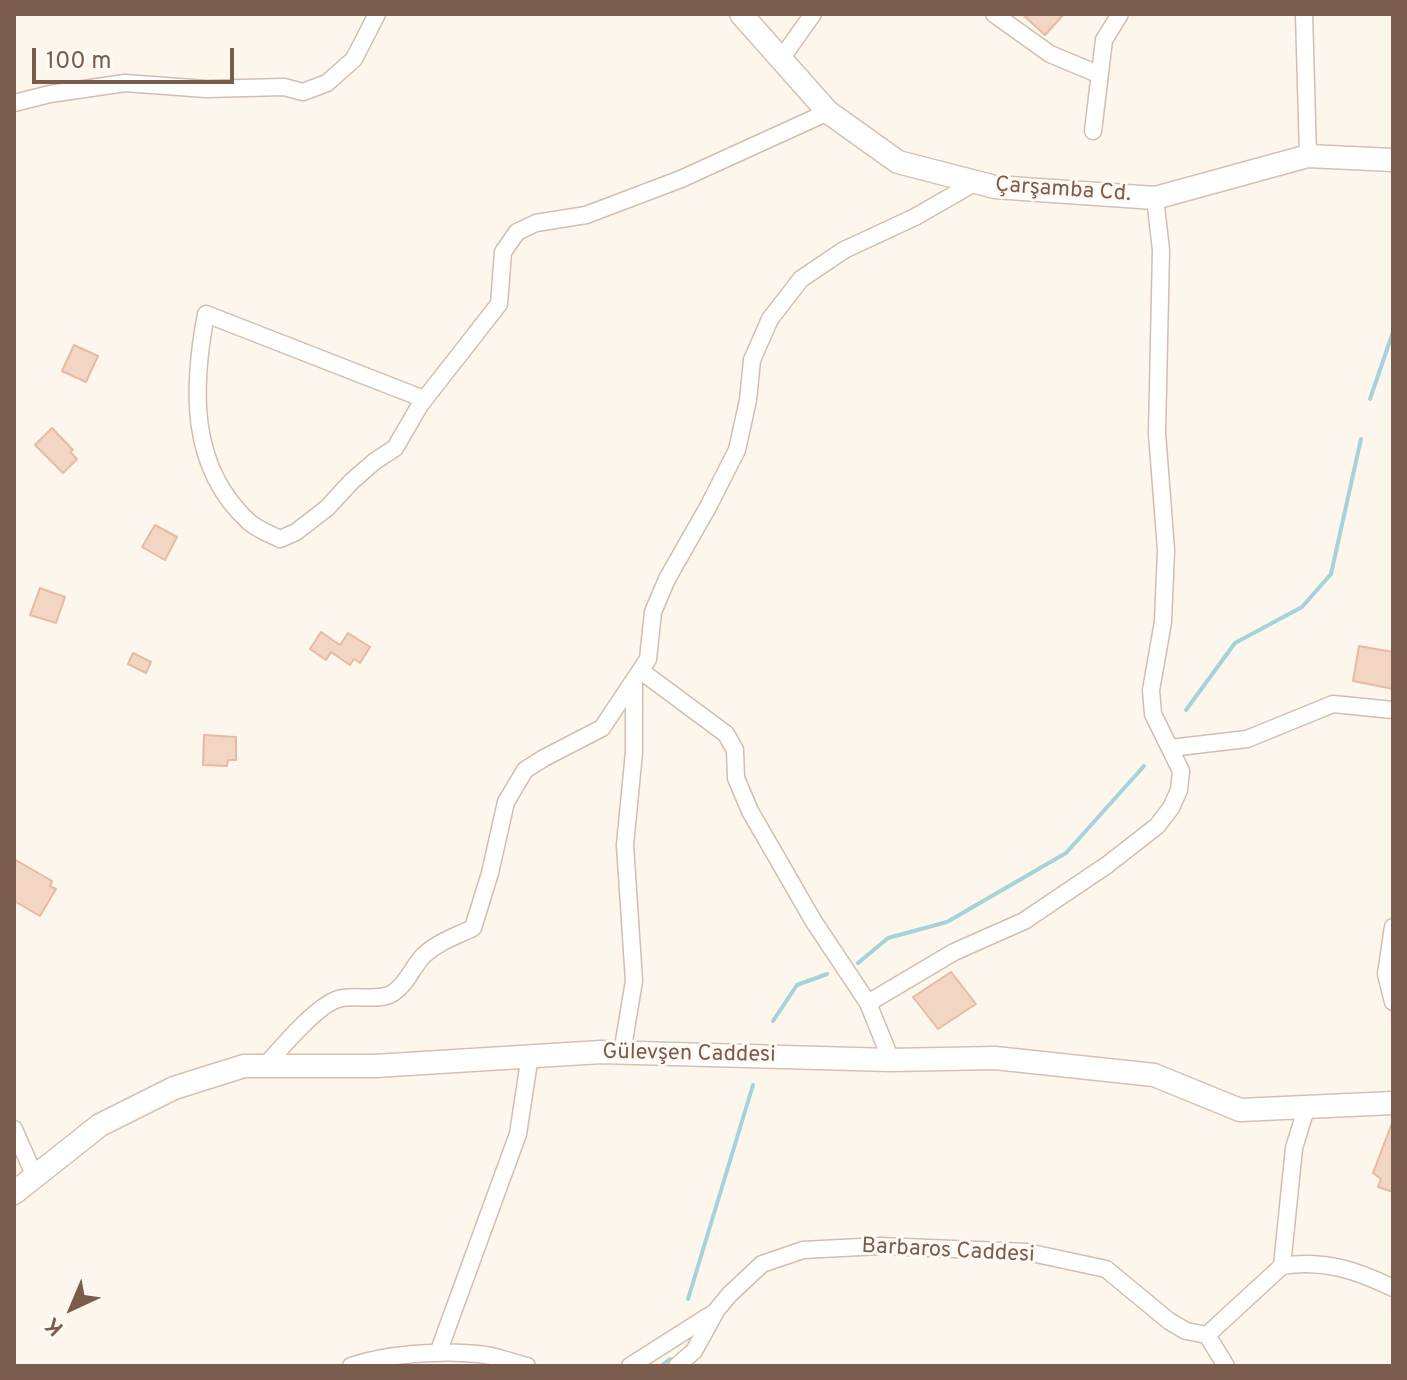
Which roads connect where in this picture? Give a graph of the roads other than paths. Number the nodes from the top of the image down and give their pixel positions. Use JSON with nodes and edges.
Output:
{"nodes":[{"id":1,"x":377,"y":14,"type":"edge"},
{"id":2,"x":741,"y":14,"type":"edge"},
{"id":3,"x":813,"y":14,"type":"edge"},
{"id":4,"x":994,"y":14,"type":"edge"},
{"id":5,"x":1120,"y":14,"type":"edge"},
{"id":6,"x":1304,"y":14,"type":"edge"},
{"id":7,"x":781,"y":59,"type":"junction"},
{"id":8,"x":1098,"y":74,"type":"junction"},
{"id":9,"x":14,"y":103,"type":"edge"},
{"id":10,"x":828,"y":112,"type":"junction"},
{"id":11,"x":1093,"y":131,"type":"dead end"},
{"id":12,"x":1308,"y":156,"type":"junction"},
{"id":13,"x":1393,"y":160,"type":"edge"},
{"id":14,"x":976,"y":182,"type":"junction"},
{"id":15,"x":1155,"y":198,"type":"junction"},
{"id":16,"x":424,"y":399,"type":"junction"},
{"id":17,"x":638,"y":677,"type":"junction"},
{"id":18,"x":1393,"y":710,"type":"edge"},
{"id":19,"x":1170,"y":748,"type":"junction"},
{"id":20,"x":1393,"y":927,"type":"edge"},
{"id":21,"x":1393,"y":1002,"type":"edge"},
{"id":22,"x":868,"y":1003,"type":"junction"},
{"id":23,"x":622,"y":1053,"type":"junction"},
{"id":24,"x":530,"y":1055,"type":"junction"},
{"id":25,"x":891,"y":1060,"type":"junction"},
{"id":26,"x":265,"y":1066,"type":"junction"},
{"id":27,"x":1393,"y":1103,"type":"edge"},
{"id":28,"x":1306,"y":1109,"type":"junction"},
{"id":29,"x":14,"y":1129,"type":"edge"},
{"id":30,"x":35,"y":1177,"type":"junction"},
{"id":31,"x":14,"y":1193,"type":"edge"},
{"id":32,"x":1282,"y":1266,"type":"junction"},
{"id":33,"x":1393,"y":1288,"type":"edge"},
{"id":34,"x":715,"y":1312,"type":"junction"},
{"id":35,"x":1207,"y":1335,"type":"junction"},
{"id":36,"x":438,"y":1353,"type":"junction"},
{"id":37,"x":351,"y":1366,"type":"edge"},
{"id":38,"x":527,"y":1366,"type":"edge"},
{"id":39,"x":630,"y":1366,"type":"edge"},
{"id":40,"x":677,"y":1366,"type":"edge"},
{"id":41,"x":1226,"y":1366,"type":"edge"}],
"edges":[{"from":1,"to":9,"type":"street"},
{"from":2,"to":7,"type":"street","name":"Çarşamba Cd."},
{"from":3,"to":7,"type":"street"},
{"from":4,"to":8,"type":"street"},
{"from":5,"to":8,"type":"street"},
{"from":6,"to":12,"type":"street"},
{"from":7,"to":10,"type":"street","name":"Çarşamba Cd."},
{"from":8,"to":11,"type":"street"},
{"from":10,"to":14,"type":"street","name":"Çarşamba Cd."},
{"from":10,"to":16,"type":"street"},
{"from":12,"to":13,"type":"street","name":"Çarşamba Cd."},
{"from":12,"to":15,"type":"street","name":"Çarşamba Cd."},
{"from":14,"to":15,"type":"street","name":"Çarşamba Cd."},
{"from":14,"to":17,"type":"street"},
{"from":15,"to":19,"type":"street"},
{"from":16,"to":16,"type":"street"},
{"from":17,"to":22,"type":"street"},
{"from":17,"to":23,"type":"street"},
{"from":17,"to":26,"type":"street"},
{"from":18,"to":19,"type":"street"},
{"from":19,"to":22,"type":"street"},
{"from":20,"to":21,"type":"street"},
{"from":22,"to":25,"type":"street"},
{"from":23,"to":24,"type":"street","name":"Gülevşen Caddesi"},
{"from":23,"to":25,"type":"street","name":"Gülevşen Caddesi"},
{"from":24,"to":26,"type":"street","name":"Gülevşen Caddesi"},
{"from":24,"to":36,"type":"street"},
{"from":25,"to":28,"type":"street","name":"Gülevşen Caddesi"},
{"from":26,"to":30,"type":"street","name":"Gülevşen Caddesi"},
{"from":27,"to":28,"type":"street","name":"Gülevşen Caddesi"},
{"from":28,"to":32,"type":"street"},
{"from":29,"to":30,"type":"street"},
{"from":30,"to":31,"type":"street","name":"Gülevşen Caddesi"},
{"from":32,"to":33,"type":"street"},
{"from":32,"to":35,"type":"street"},
{"from":34,"to":35,"type":"street","name":"Barbaros Caddesi"},
{"from":34,"to":39,"type":"street","name":"Barbaros Caddesi"},
{"from":34,"to":40,"type":"street"},
{"from":35,"to":41,"type":"street"},
{"from":36,"to":37,"type":"street"},
{"from":36,"to":38,"type":"street"}]}
